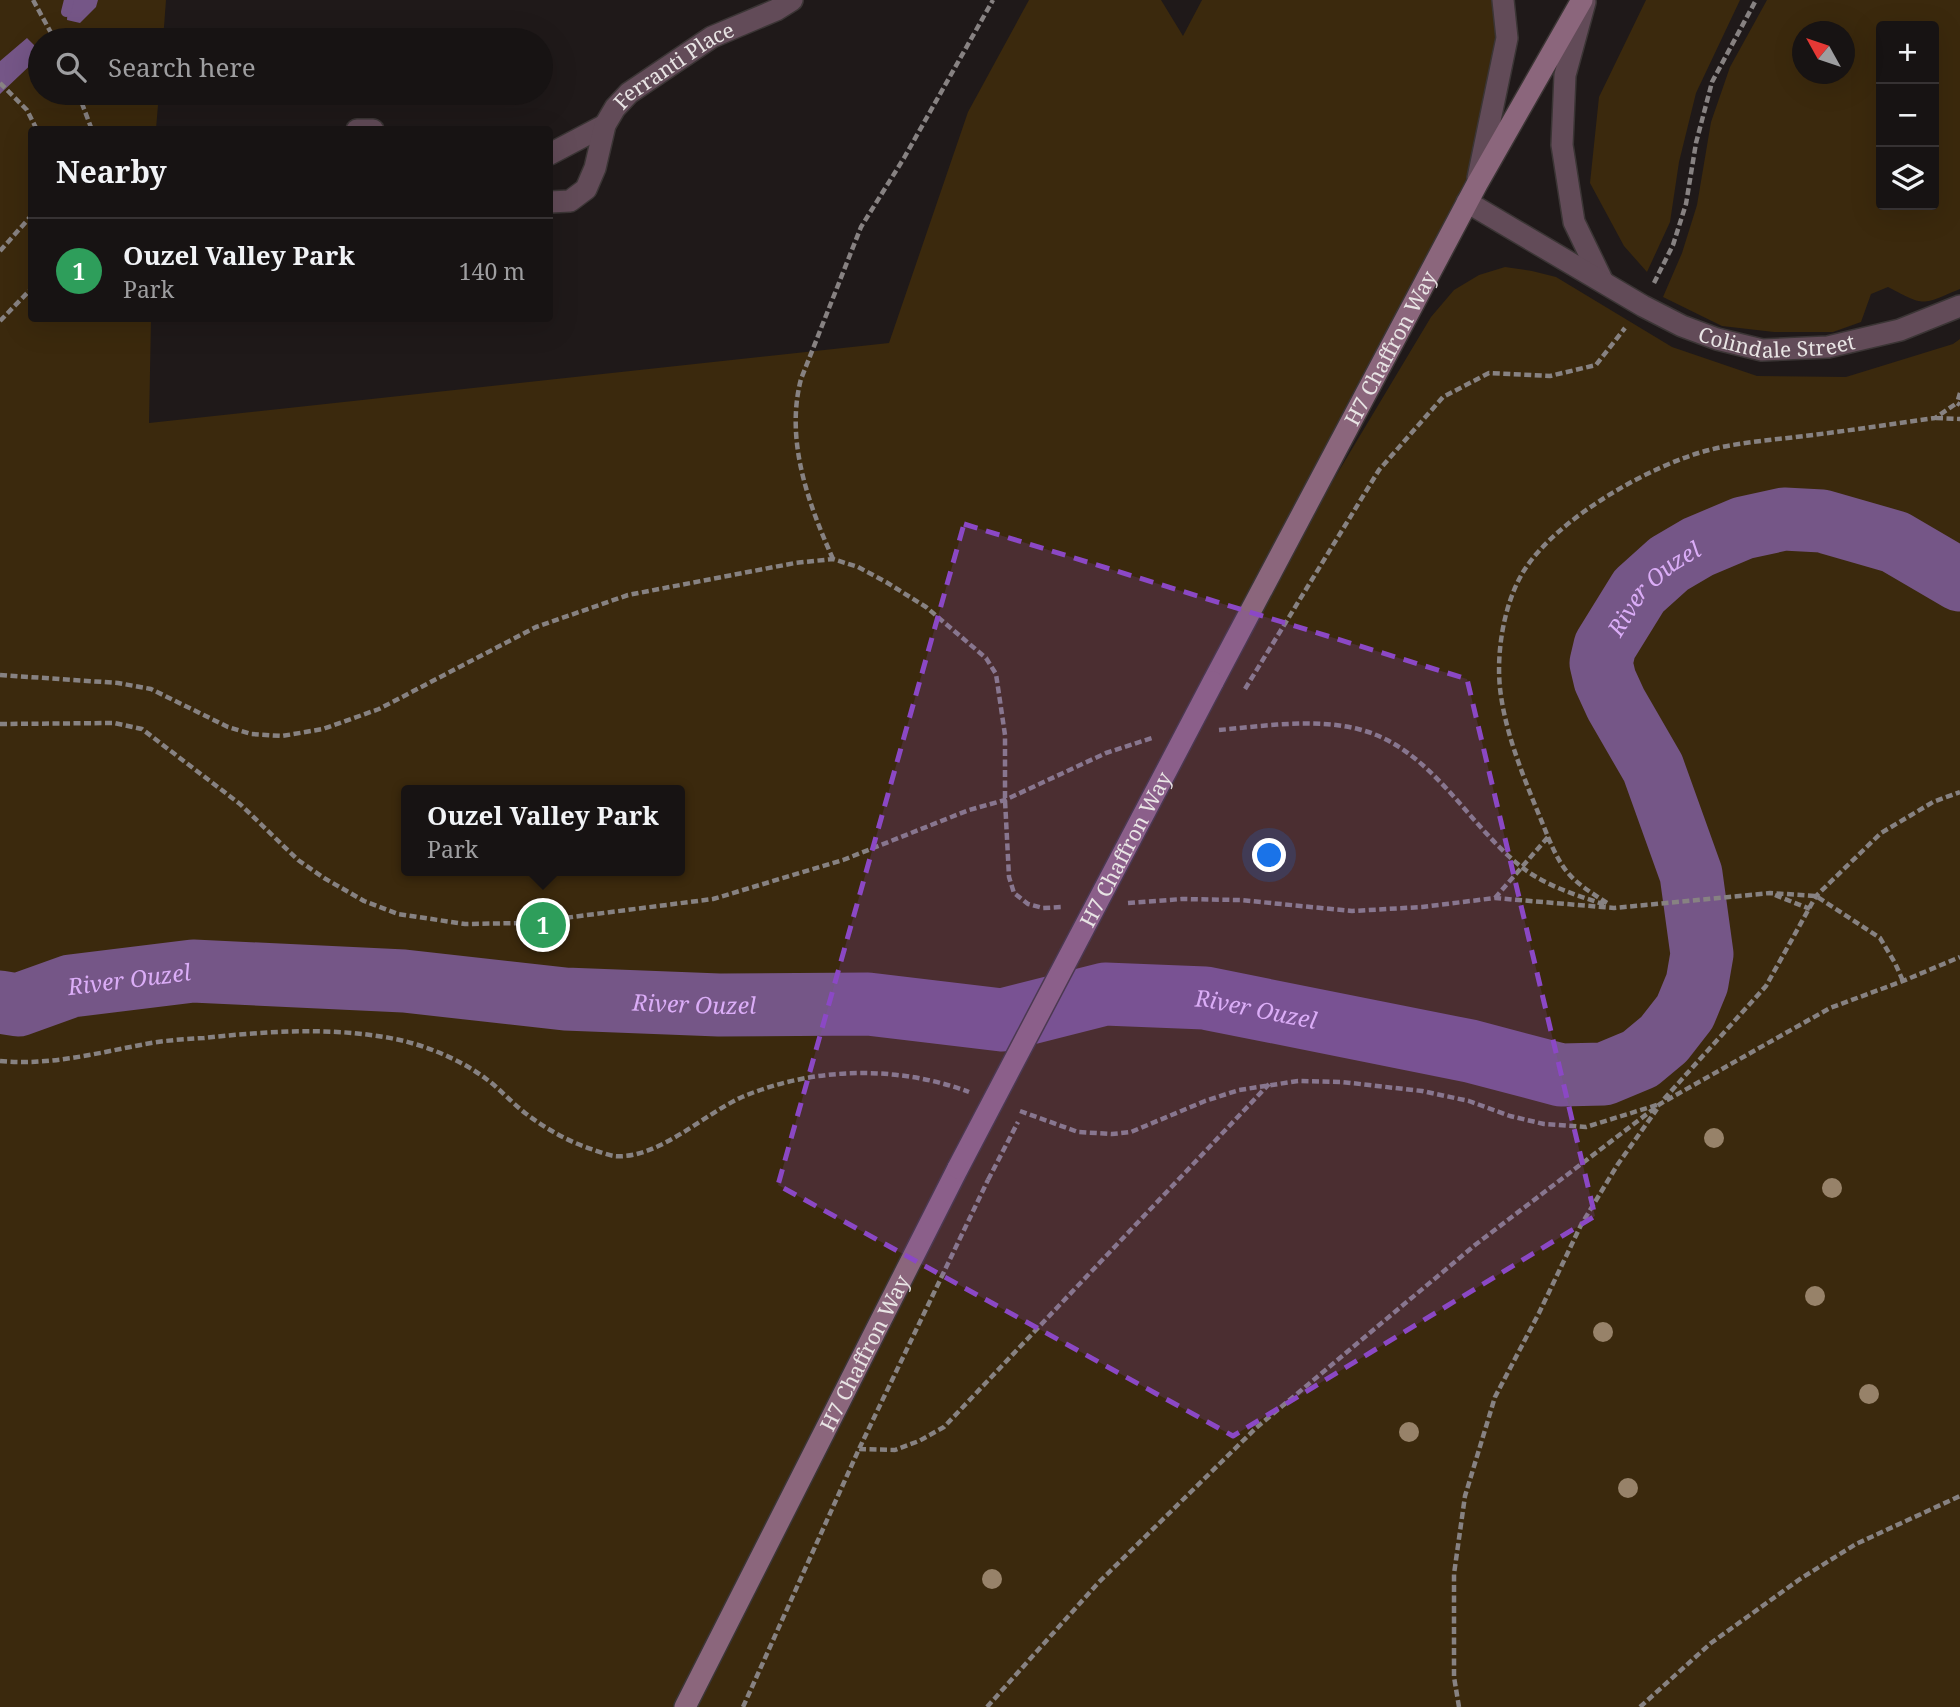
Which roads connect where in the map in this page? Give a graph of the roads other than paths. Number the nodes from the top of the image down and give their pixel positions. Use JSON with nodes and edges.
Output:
{"nodes":[{"id":1,"x":792,"y":0,"type":"edge"},
{"id":2,"x":1503,"y":0,"type":"edge"},
{"id":3,"x":1584,"y":0,"type":"edge"},
{"id":4,"x":605,"y":125,"type":"junction"},
{"id":5,"x":553,"y":152,"type":"edge"},
{"id":6,"x":1472,"y":193,"type":"junction"},
{"id":7,"x":553,"y":202,"type":"edge"},
{"id":8,"x":1602,"y":280,"type":"junction"},
{"id":9,"x":1960,"y":306,"type":"edge"},
{"id":10,"x":685,"y":1707,"type":"edge"}],
"edges":[{"from":1,"to":4,"type":"street","name":"Ferranti Place"},
{"from":2,"to":6,"type":"street"},
{"from":3,"to":6,"type":"street","name":"H7 Chaffron Way"},
{"from":3,"to":8,"type":"street"},
{"from":4,"to":5,"type":"street","name":"Ferranti Place"},
{"from":4,"to":7,"type":"street","name":"Ferranti Place"},
{"from":6,"to":8,"type":"street","name":"Colindale Street"},
{"from":6,"to":10,"type":"street","name":"H7 Chaffron Way","bridge":true},
{"from":8,"to":9,"type":"street","name":"Colindale Street"}]}
